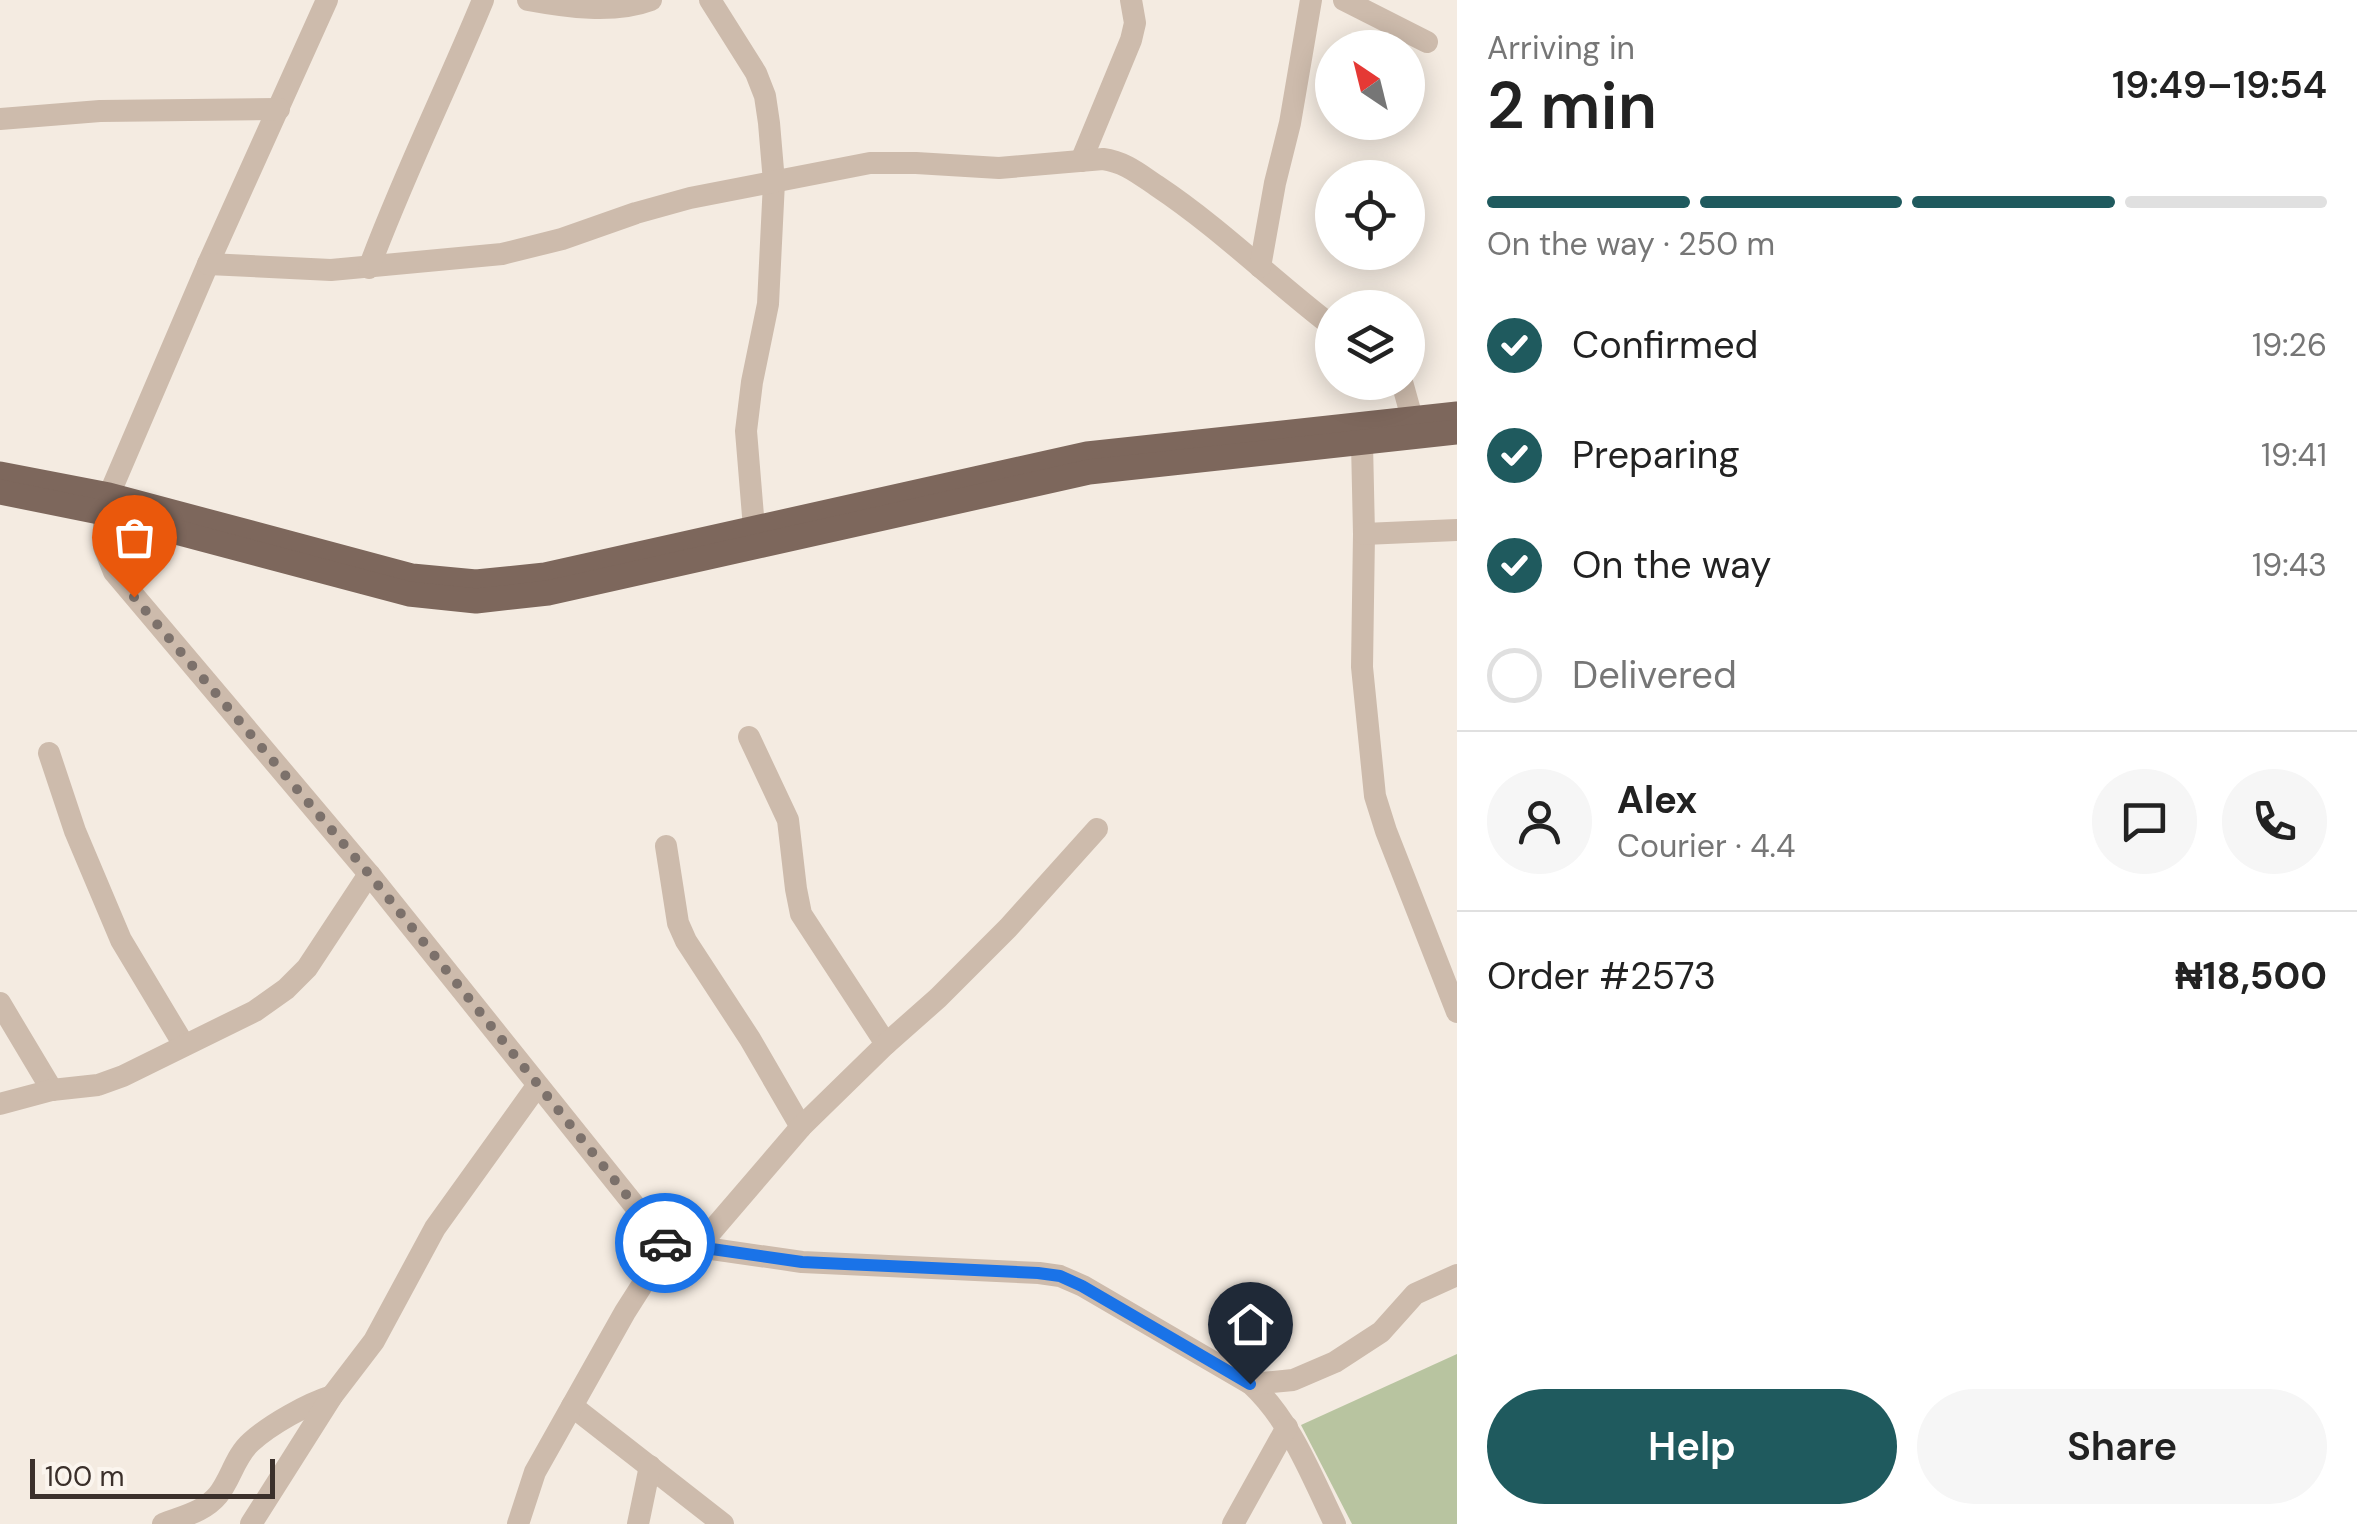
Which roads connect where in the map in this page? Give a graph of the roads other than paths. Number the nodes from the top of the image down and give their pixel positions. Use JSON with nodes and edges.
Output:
{"nodes":[{"id":1,"x":327,"y":0,"type":"edge"},
{"id":2,"x":483,"y":0,"type":"edge"},
{"id":3,"x":528,"y":0,"type":"edge"},
{"id":4,"x":651,"y":0,"type":"edge"},
{"id":5,"x":710,"y":0,"type":"edge"},
{"id":6,"x":1131,"y":0,"type":"edge"},
{"id":7,"x":1311,"y":0,"type":"edge"},
{"id":8,"x":1344,"y":0,"type":"edge"},
{"id":9,"x":1427,"y":42,"type":"dead end"},
{"id":10,"x":280,"y":109,"type":"junction"},
{"id":11,"x":0,"y":119,"type":"edge"},
{"id":12,"x":1081,"y":160,"type":"junction"},
{"id":13,"x":774,"y":182,"type":"junction"},
{"id":14,"x":208,"y":264,"type":"junction"},
{"id":15,"x":1260,"y":267,"type":"junction"},
{"id":16,"x":369,"y":268,"type":"junction"},
{"id":17,"x":1315,"y":312,"type":"edge"},
{"id":18,"x":1407,"y":400,"type":"edge"},
{"id":19,"x":1457,"y":414,"type":"edge"},
{"id":20,"x":1412,"y":418,"type":"junction"},
{"id":21,"x":1457,"y":432,"type":"edge"},
{"id":22,"x":1362,"y":443,"type":"junction"},
{"id":23,"x":0,"y":474,"type":"edge"},
{"id":24,"x":0,"y":492,"type":"edge"},
{"id":25,"x":107,"y":504,"type":"junction"},
{"id":26,"x":754,"y":528,"type":"junction"},
{"id":27,"x":1457,"y":530,"type":"edge"},
{"id":28,"x":1364,"y":534,"type":"junction"},
{"id":29,"x":749,"y":738,"type":"dead end"},
{"id":30,"x":48,"y":753,"type":"dead end"},
{"id":31,"x":1097,"y":829,"type":"dead end"},
{"id":32,"x":666,"y":846,"type":"dead end"},
{"id":33,"x":369,"y":874,"type":"junction"},
{"id":34,"x":0,"y":1003,"type":"edge"},
{"id":35,"x":1457,"y":1012,"type":"edge"},
{"id":36,"x":886,"y":1044,"type":"junction"},
{"id":37,"x":184,"y":1046,"type":"junction"},
{"id":38,"x":538,"y":1086,"type":"junction"},
{"id":39,"x":52,"y":1090,"type":"junction"},
{"id":40,"x":0,"y":1104,"type":"edge"},
{"id":41,"x":802,"y":1127,"type":"junction"},
{"id":42,"x":667,"y":1246,"type":"junction"},
{"id":43,"x":698,"y":1247,"type":"junction"},
{"id":44,"x":1457,"y":1275,"type":"edge"},
{"id":45,"x":1250,"y":1384,"type":"junction"},
{"id":46,"x":332,"y":1396,"type":"junction"},
{"id":47,"x":572,"y":1406,"type":"junction"},
{"id":48,"x":1287,"y":1427,"type":"junction"},
{"id":49,"x":650,"y":1466,"type":"junction"},
{"id":50,"x":720,"y":1523,"type":"edge"},
{"id":51,"x":163,"y":1524,"type":"edge"},
{"id":52,"x":251,"y":1524,"type":"edge"},
{"id":53,"x":518,"y":1524,"type":"edge"},
{"id":54,"x":638,"y":1524,"type":"edge"},
{"id":55,"x":1233,"y":1524,"type":"edge"},
{"id":56,"x":1335,"y":1524,"type":"edge"}],
"edges":[{"from":1,"to":10,"type":"street"},
{"from":2,"to":16,"type":"street"},
{"from":3,"to":4,"type":"street"},
{"from":5,"to":13,"type":"street"},
{"from":6,"to":12,"type":"street"},
{"from":7,"to":15,"type":"street"},
{"from":8,"to":9,"type":"street"},
{"from":10,"to":11,"type":"street"},
{"from":10,"to":14,"type":"street"},
{"from":12,"to":13,"type":"street"},
{"from":12,"to":15,"type":"street"},
{"from":13,"to":16,"type":"street"},
{"from":13,"to":26,"type":"street"},
{"from":14,"to":16,"type":"street"},
{"from":14,"to":25,"type":"street"},
{"from":15,"to":17,"type":"street"},
{"from":18,"to":20,"type":"street"},
{"from":19,"to":20,"type":"main road"},
{"from":20,"to":26,"type":"main road"},
{"from":21,"to":22,"type":"main road"},
{"from":22,"to":25,"type":"main road"},
{"from":22,"to":28,"type":"street"},
{"from":23,"to":25,"type":"main road"},
{"from":24,"to":25,"type":"main road"},
{"from":25,"to":26,"type":"main road"},
{"from":25,"to":33,"type":"street"},
{"from":27,"to":28,"type":"street"},
{"from":28,"to":35,"type":"street"},
{"from":29,"to":36,"type":"street"},
{"from":30,"to":37,"type":"street"},
{"from":31,"to":36,"type":"street"},
{"from":32,"to":41,"type":"street"},
{"from":33,"to":37,"type":"street"},
{"from":33,"to":38,"type":"street"},
{"from":34,"to":39,"type":"street"},
{"from":36,"to":41,"type":"street"},
{"from":37,"to":39,"type":"street"},
{"from":38,"to":42,"type":"street"},
{"from":38,"to":46,"type":"street"},
{"from":39,"to":40,"type":"street"},
{"from":41,"to":43,"type":"street"},
{"from":42,"to":43,"type":"street"},
{"from":42,"to":47,"type":"street"},
{"from":43,"to":45,"type":"street"},
{"from":44,"to":45,"type":"street"},
{"from":45,"to":48,"type":"street"},
{"from":46,"to":51,"type":"street"},
{"from":46,"to":52,"type":"street"},
{"from":47,"to":49,"type":"street"},
{"from":47,"to":53,"type":"street"},
{"from":48,"to":55,"type":"street"},
{"from":48,"to":56,"type":"street"},
{"from":49,"to":50,"type":"street"},
{"from":49,"to":54,"type":"street"}]}
